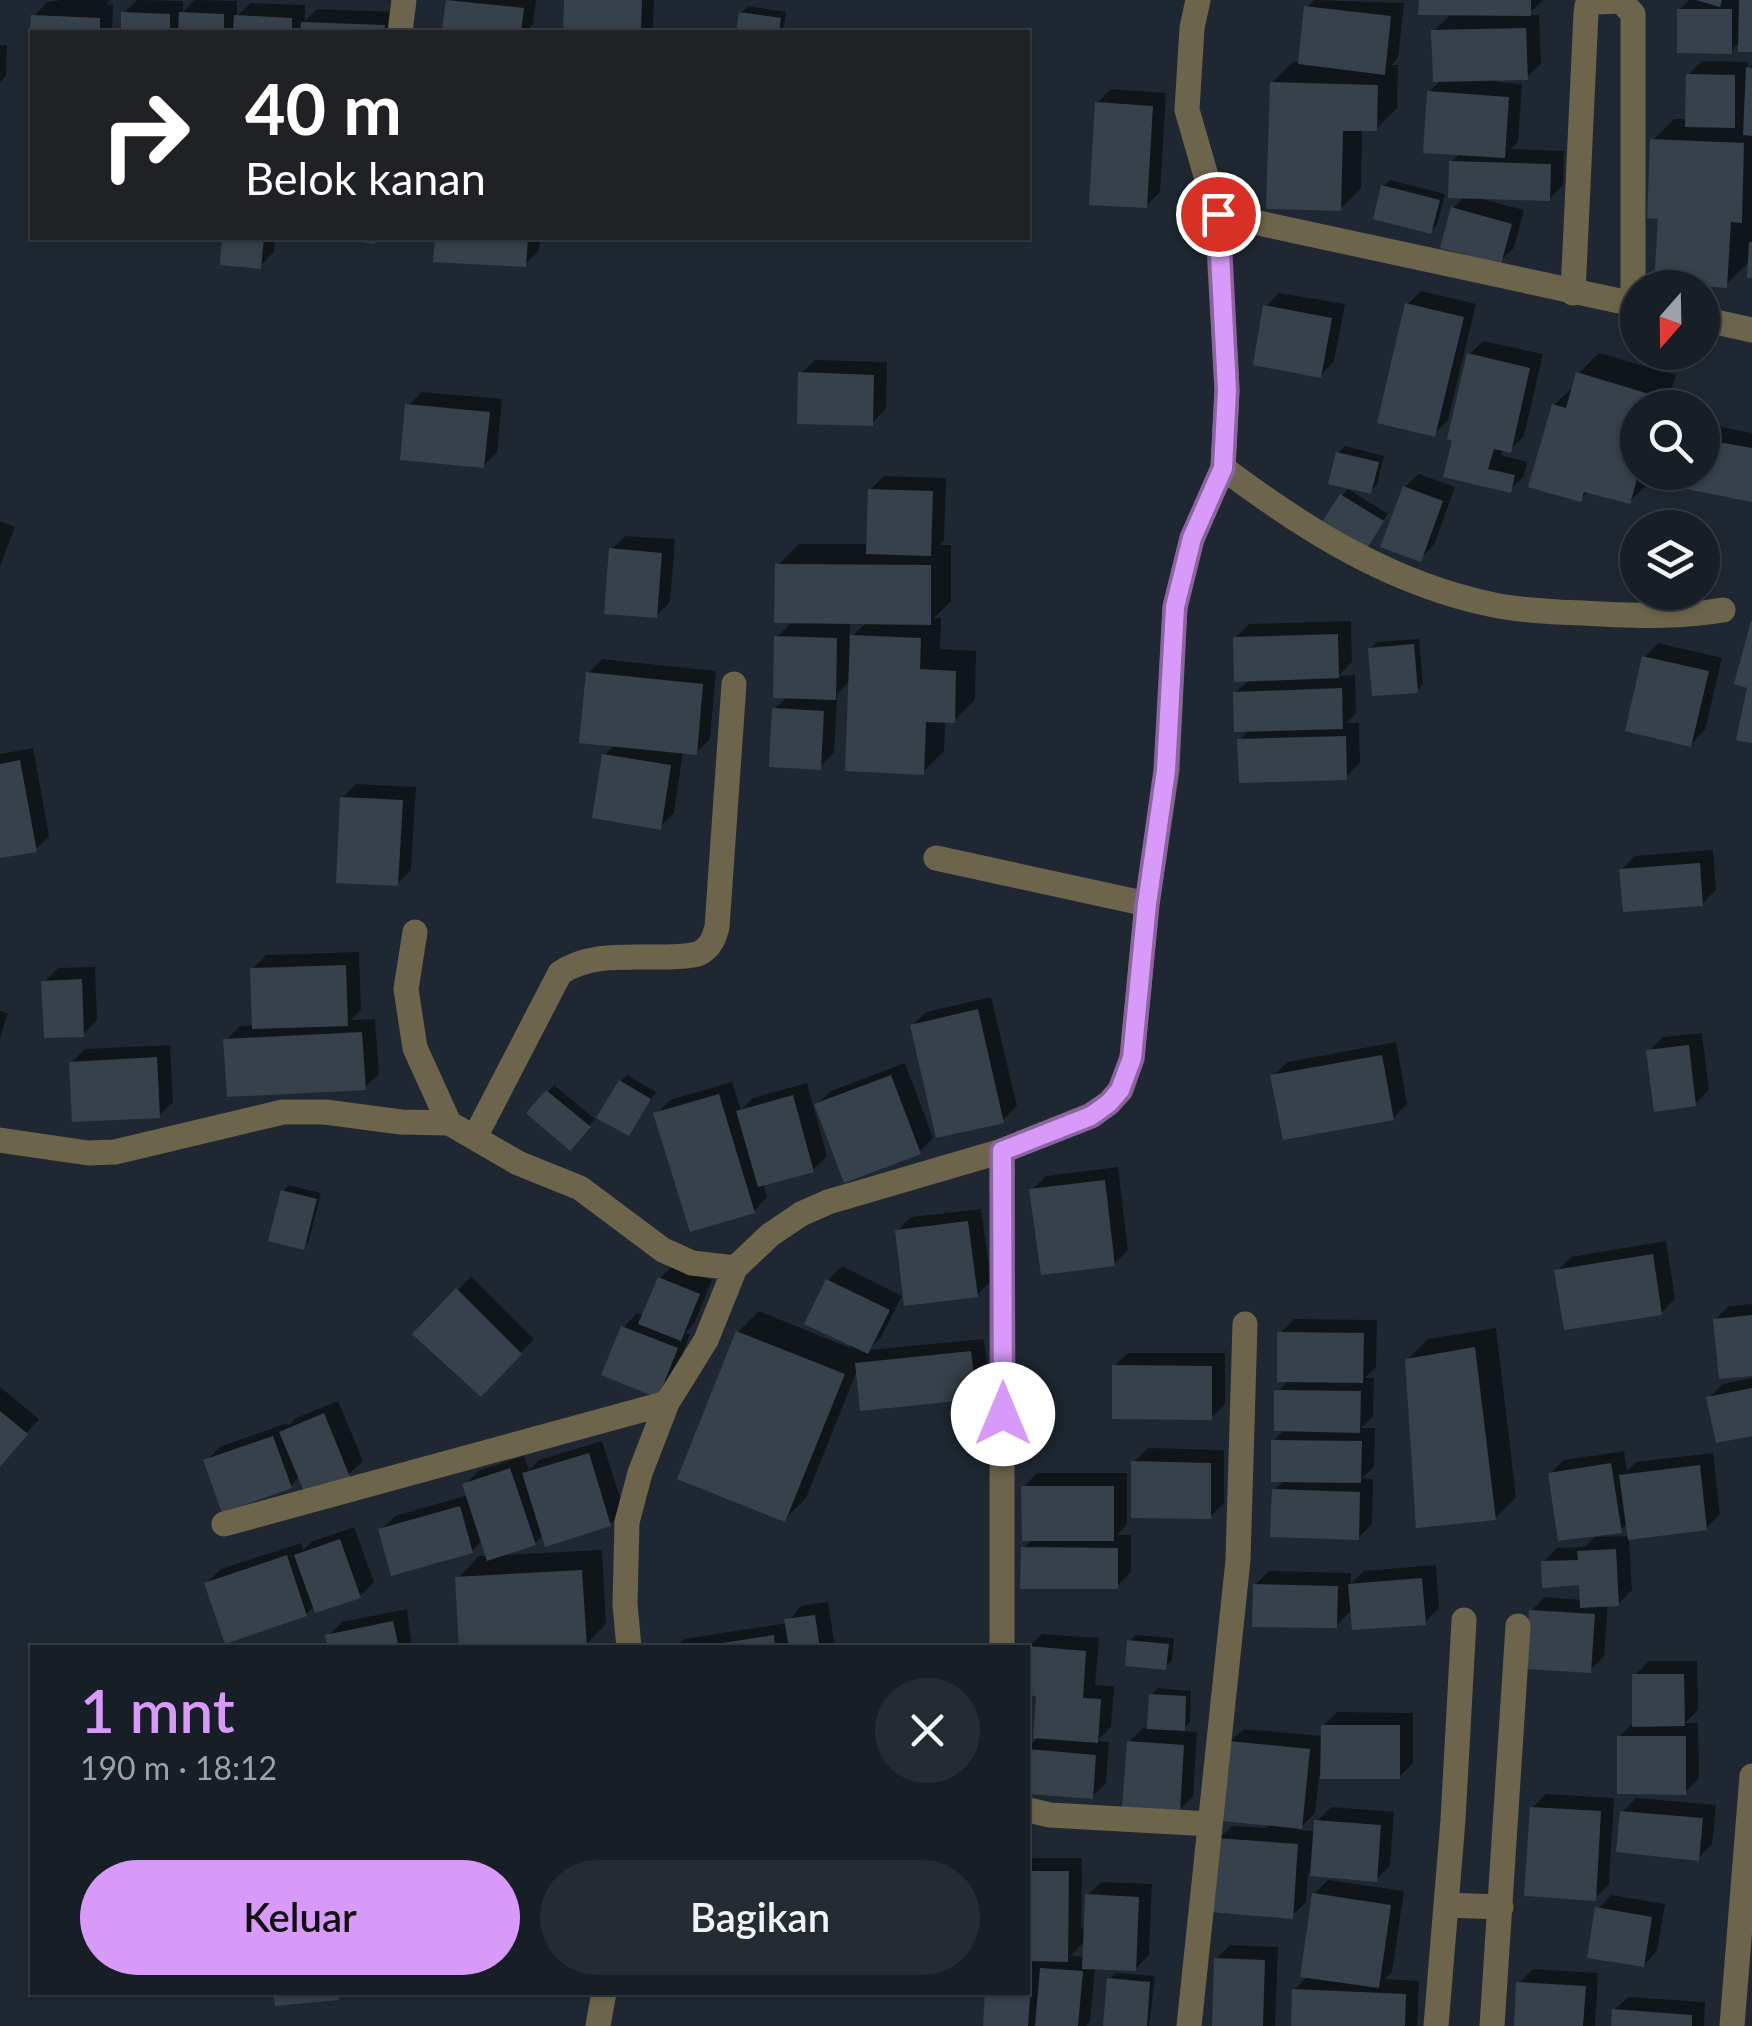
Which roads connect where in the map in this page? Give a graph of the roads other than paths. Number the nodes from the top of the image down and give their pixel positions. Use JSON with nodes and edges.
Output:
{"nodes":[{"id":1,"x":404,"y":0,"type":"edge"},
{"id":2,"x":1198,"y":0,"type":"edge"},
{"id":3,"x":400,"y":30,"type":"edge"},
{"id":4,"x":1218,"y":214,"type":"junction"},
{"id":5,"x":1635,"y":270,"type":"edge"},
{"id":6,"x":1573,"y":293,"type":"junction"},
{"id":7,"x":1620,"y":302,"type":"edge"},
{"id":8,"x":1720,"y":323,"type":"edge"},
{"id":9,"x":1752,"y":330,"type":"edge"},
{"id":10,"x":1223,"y":468,"type":"junction"},
{"id":11,"x":1723,"y":610,"type":"dead end"},
{"id":12,"x":734,"y":684,"type":"dead end"},
{"id":13,"x":936,"y":858,"type":"dead end"},
{"id":14,"x":1147,"y":904,"type":"junction"},
{"id":15,"x":415,"y":932,"type":"dead end"},
{"id":16,"x":449,"y":1124,"type":"junction"},
{"id":17,"x":474,"y":1138,"type":"junction"},
{"id":18,"x":0,"y":1140,"type":"edge"},
{"id":19,"x":1002,"y":1151,"type":"junction"},
{"id":20,"x":735,"y":1268,"type":"junction"},
{"id":21,"x":1245,"y":1324,"type":"dead end"},
{"id":22,"x":667,"y":1403,"type":"junction"},
{"id":23,"x":224,"y":1524,"type":"dead end"},
{"id":24,"x":1464,"y":1620,"type":"dead end"},
{"id":25,"x":1518,"y":1626,"type":"dead end"},
{"id":26,"x":629,"y":1645,"type":"edge"},
{"id":27,"x":1002,"y":1645,"type":"edge"},
{"id":28,"x":1752,"y":1776,"type":"edge"},
{"id":29,"x":1030,"y":1810,"type":"edge"},
{"id":30,"x":1210,"y":1824,"type":"junction"},
{"id":31,"x":1747,"y":1888,"type":"edge"},
{"id":32,"x":1446,"y":1905,"type":"junction"},
{"id":33,"x":1501,"y":1907,"type":"junction"},
{"id":34,"x":603,"y":1995,"type":"edge"},
{"id":35,"x":598,"y":2026,"type":"edge"},
{"id":36,"x":1189,"y":2026,"type":"edge"},
{"id":37,"x":1436,"y":2026,"type":"edge"},
{"id":38,"x":1492,"y":2026,"type":"edge"},
{"id":39,"x":1732,"y":2026,"type":"edge"}],
"edges":[{"from":1,"to":3,"type":"street"},
{"from":2,"to":4,"type":"street"},
{"from":4,"to":6,"type":"street"},
{"from":4,"to":10,"type":"street"},
{"from":5,"to":6,"type":"street"},
{"from":6,"to":7,"type":"street"},
{"from":8,"to":9,"type":"street"},
{"from":10,"to":11,"type":"street"},
{"from":10,"to":14,"type":"street"},
{"from":12,"to":17,"type":"street"},
{"from":13,"to":14,"type":"street"},
{"from":14,"to":19,"type":"street"},
{"from":15,"to":16,"type":"street"},
{"from":16,"to":17,"type":"street"},
{"from":16,"to":18,"type":"street"},
{"from":17,"to":20,"type":"street"},
{"from":19,"to":20,"type":"street"},
{"from":19,"to":27,"type":"street"},
{"from":20,"to":22,"type":"street"},
{"from":21,"to":30,"type":"street"},
{"from":22,"to":23,"type":"street"},
{"from":22,"to":26,"type":"street"},
{"from":24,"to":32,"type":"street"},
{"from":25,"to":33,"type":"street"},
{"from":28,"to":31,"type":"street"},
{"from":29,"to":30,"type":"street"},
{"from":30,"to":36,"type":"street"},
{"from":31,"to":39,"type":"street"},
{"from":32,"to":33,"type":"street"},
{"from":32,"to":37,"type":"street"},
{"from":33,"to":38,"type":"street"},
{"from":34,"to":35,"type":"street"}]}
